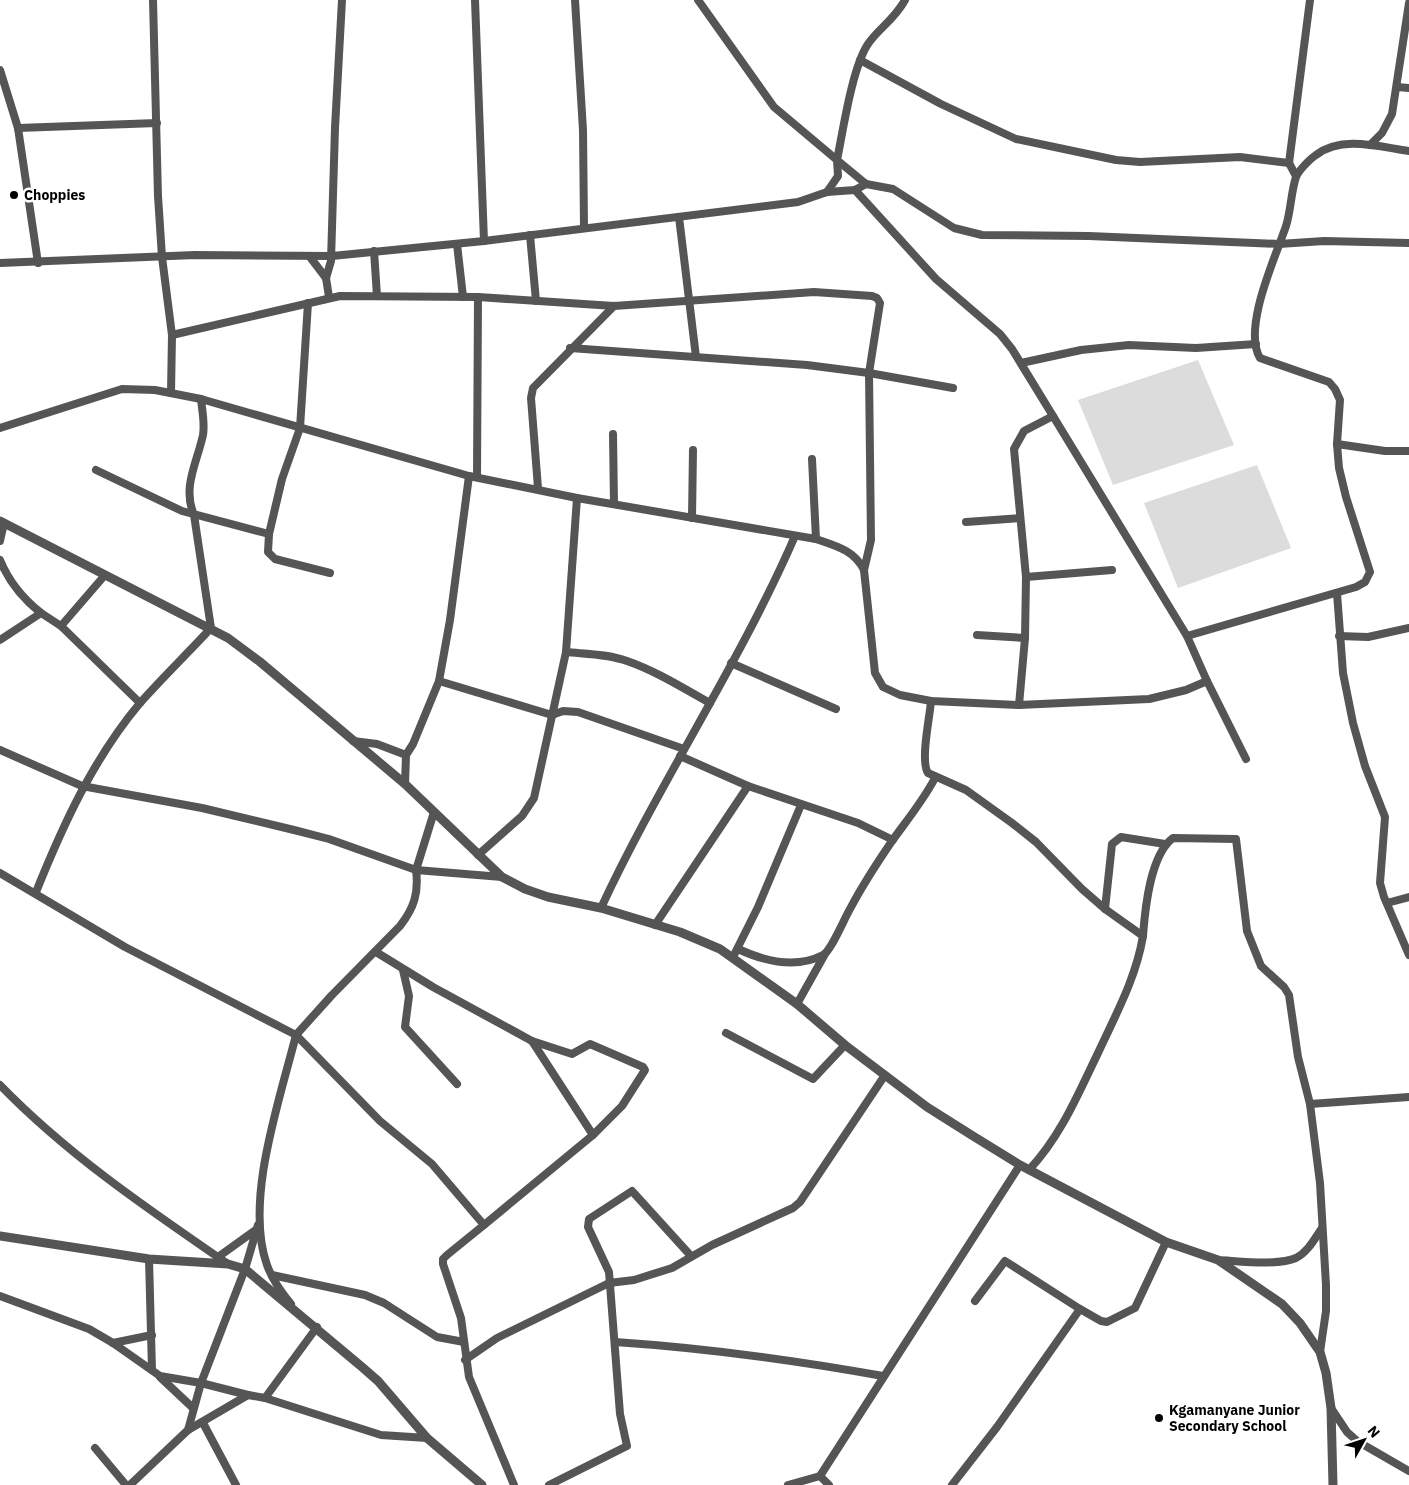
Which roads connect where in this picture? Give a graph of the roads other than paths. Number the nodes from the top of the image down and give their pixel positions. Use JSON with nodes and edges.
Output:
{"nodes":[{"id":1,"x":153,"y":0,"type":"edge"},
{"id":2,"x":342,"y":0,"type":"edge"},
{"id":3,"x":475,"y":0,"type":"edge"},
{"id":4,"x":575,"y":0,"type":"edge"},
{"id":5,"x":698,"y":0,"type":"edge"},
{"id":6,"x":905,"y":0,"type":"edge"},
{"id":7,"x":1310,"y":0,"type":"edge"},
{"id":8,"x":1409,"y":3,"type":"edge"},
{"id":9,"x":860,"y":60,"type":"junction"},
{"id":10,"x":0,"y":70,"type":"edge"},
{"id":11,"x":1397,"y":87,"type":"junction"},
{"id":12,"x":1409,"y":88,"type":"edge"},
{"id":13,"x":157,"y":124,"type":"junction"},
{"id":14,"x":18,"y":128,"type":"junction"},
{"id":15,"x":1370,"y":146,"type":"junction"},
{"id":16,"x":1409,"y":151,"type":"edge"},
{"id":17,"x":837,"y":160,"type":"junction"},
{"id":18,"x":1289,"y":163,"type":"junction"},
{"id":19,"x":1296,"y":176,"type":"junction"},
{"id":20,"x":866,"y":184,"type":"junction"},
{"id":21,"x":855,"y":190,"type":"junction"},
{"id":22,"x":828,"y":192,"type":"junction"},
{"id":23,"x":679,"y":218,"type":"junction"},
{"id":24,"x":584,"y":227,"type":"junction"},
{"id":25,"x":530,"y":235,"type":"junction"},
{"id":26,"x":484,"y":241,"type":"junction"},
{"id":27,"x":1409,"y":243,"type":"edge"},
{"id":28,"x":457,"y":244,"type":"junction"},
{"id":29,"x":1278,"y":244,"type":"junction"},
{"id":30,"x":374,"y":251,"type":"junction"},
{"id":31,"x":332,"y":256,"type":"junction"},
{"id":32,"x":310,"y":257,"type":"junction"},
{"id":33,"x":162,"y":258,"type":"junction"},
{"id":34,"x":0,"y":263,"type":"edge"},
{"id":35,"x":38,"y":263,"type":"junction"},
{"id":36,"x":326,"y":278,"type":"junction"},
{"id":37,"x":377,"y":296,"type":"junction"},
{"id":38,"x":330,"y":297,"type":"junction"},
{"id":39,"x":464,"y":297,"type":"junction"},
{"id":40,"x":478,"y":297,"type":"junction"},
{"id":41,"x":536,"y":301,"type":"junction"},
{"id":42,"x":690,"y":302,"type":"junction"},
{"id":43,"x":308,"y":303,"type":"junction"},
{"id":44,"x":614,"y":306,"type":"junction"},
{"id":45,"x":172,"y":334,"type":"junction"},
{"id":46,"x":1256,"y":344,"type":"junction"},
{"id":47,"x":570,"y":348,"type":"junction"},
{"id":48,"x":696,"y":357,"type":"junction"},
{"id":49,"x":1021,"y":363,"type":"junction"},
{"id":50,"x":869,"y":373,"type":"junction"},
{"id":51,"x":953,"y":388,"type":"dead end"},
{"id":52,"x":171,"y":393,"type":"junction"},
{"id":53,"x":201,"y":399,"type":"junction"},
{"id":54,"x":1053,"y":416,"type":"junction"},
{"id":55,"x":0,"y":428,"type":"edge"},
{"id":56,"x":300,"y":428,"type":"junction"},
{"id":57,"x":613,"y":434,"type":"dead end"},
{"id":58,"x":1337,"y":444,"type":"junction"},
{"id":59,"x":693,"y":450,"type":"dead end"},
{"id":60,"x":1409,"y":451,"type":"edge"},
{"id":61,"x":812,"y":459,"type":"dead end"},
{"id":62,"x":96,"y":470,"type":"dead end"},
{"id":63,"x":468,"y":476,"type":"junction"},
{"id":64,"x":477,"y":477,"type":"junction"},
{"id":65,"x":538,"y":488,"type":"junction"},
{"id":66,"x":577,"y":498,"type":"junction"},
{"id":67,"x":614,"y":504,"type":"junction"},
{"id":68,"x":194,"y":515,"type":"junction"},
{"id":69,"x":692,"y":518,"type":"junction"},
{"id":70,"x":1020,"y":518,"type":"junction"},
{"id":71,"x":2,"y":522,"type":"edge"},
{"id":72,"x":966,"y":522,"type":"dead end"},
{"id":73,"x":269,"y":534,"type":"junction"},
{"id":74,"x":795,"y":536,"type":"junction"},
{"id":75,"x":816,"y":539,"type":"junction"},
{"id":76,"x":0,"y":540,"type":"edge"},
{"id":77,"x":0,"y":560,"type":"edge"},
{"id":78,"x":864,"y":570,"type":"junction"},
{"id":79,"x":1112,"y":570,"type":"dead end"},
{"id":80,"x":330,"y":573,"type":"dead end"},
{"id":81,"x":105,"y":575,"type":"junction"},
{"id":82,"x":1026,"y":577,"type":"junction"},
{"id":83,"x":1337,"y":593,"type":"junction"},
{"id":84,"x":41,"y":613,"type":"junction"},
{"id":85,"x":61,"y":626,"type":"junction"},
{"id":86,"x":211,"y":628,"type":"junction"},
{"id":87,"x":1409,"y":628,"type":"edge"},
{"id":88,"x":977,"y":636,"type":"dead end"},
{"id":89,"x":1187,"y":636,"type":"junction"},
{"id":90,"x":1340,"y":636,"type":"junction"},
{"id":91,"x":1025,"y":638,"type":"junction"},
{"id":92,"x":0,"y":640,"type":"edge"},
{"id":93,"x":566,"y":652,"type":"junction"},
{"id":94,"x":732,"y":663,"type":"junction"},
{"id":95,"x":439,"y":681,"type":"junction"},
{"id":96,"x":1207,"y":681,"type":"junction"},
{"id":97,"x":931,"y":701,"type":"junction"},
{"id":98,"x":140,"y":703,"type":"junction"},
{"id":99,"x":710,"y":703,"type":"junction"},
{"id":100,"x":1018,"y":705,"type":"junction"},
{"id":101,"x":836,"y":709,"type":"dead end"},
{"id":102,"x":552,"y":715,"type":"junction"},
{"id":103,"x":353,"y":741,"type":"junction"},
{"id":104,"x":0,"y":750,"type":"edge"},
{"id":105,"x":682,"y":753,"type":"junction"},
{"id":106,"x":406,"y":755,"type":"junction"},
{"id":107,"x":1246,"y":760,"type":"dead end"},
{"id":108,"x":935,"y":778,"type":"junction"},
{"id":109,"x":404,"y":784,"type":"junction"},
{"id":110,"x":82,"y":786,"type":"junction"},
{"id":111,"x":748,"y":786,"type":"junction"},
{"id":112,"x":802,"y":805,"type":"junction"},
{"id":113,"x":434,"y":812,"type":"junction"},
{"id":114,"x":893,"y":840,"type":"junction"},
{"id":115,"x":1165,"y":844,"type":"junction"},
{"id":116,"x":478,"y":855,"type":"junction"},
{"id":117,"x":416,"y":870,"type":"junction"},
{"id":118,"x":0,"y":873,"type":"edge"},
{"id":119,"x":502,"y":877,"type":"junction"},
{"id":120,"x":36,"y":892,"type":"junction"},
{"id":121,"x":1409,"y":897,"type":"edge"},
{"id":122,"x":1387,"y":903,"type":"junction"},
{"id":123,"x":601,"y":908,"type":"junction"},
{"id":124,"x":1105,"y":909,"type":"junction"},
{"id":125,"x":655,"y":925,"type":"junction"},
{"id":126,"x":1143,"y":936,"type":"junction"},
{"id":127,"x":738,"y":949,"type":"junction"},
{"id":128,"x":376,"y":952,"type":"junction"},
{"id":129,"x":825,"y":954,"type":"junction"},
{"id":130,"x":1409,"y":954,"type":"edge"},
{"id":131,"x":733,"y":957,"type":"junction"},
{"id":132,"x":403,"y":970,"type":"junction"},
{"id":133,"x":797,"y":1004,"type":"junction"},
{"id":134,"x":726,"y":1033,"type":"dead end"},
{"id":135,"x":296,"y":1035,"type":"junction"},
{"id":136,"x":532,"y":1042,"type":"junction"},
{"id":137,"x":846,"y":1045,"type":"junction"},
{"id":138,"x":884,"y":1075,"type":"junction"},
{"id":139,"x":457,"y":1084,"type":"dead end"},
{"id":140,"x":0,"y":1085,"type":"edge"},
{"id":141,"x":1409,"y":1097,"type":"edge"},
{"id":142,"x":1310,"y":1104,"type":"junction"},
{"id":143,"x":593,"y":1135,"type":"junction"},
{"id":144,"x":1020,"y":1165,"type":"junction"},
{"id":145,"x":1029,"y":1170,"type":"junction"},
{"id":146,"x":258,"y":1225,"type":"junction"},
{"id":147,"x":484,"y":1225,"type":"junction"},
{"id":148,"x":1322,"y":1228,"type":"junction"},
{"id":149,"x":0,"y":1236,"type":"edge"},
{"id":150,"x":1166,"y":1242,"type":"junction"},
{"id":151,"x":692,"y":1256,"type":"junction"},
{"id":152,"x":218,"y":1257,"type":"junction"},
{"id":153,"x":149,"y":1259,"type":"junction"},
{"id":154,"x":1218,"y":1260,"type":"junction"},
{"id":155,"x":228,"y":1264,"type":"junction"},
{"id":156,"x":245,"y":1269,"type":"junction"},
{"id":157,"x":272,"y":1276,"type":"junction"},
{"id":158,"x":609,"y":1283,"type":"junction"},
{"id":159,"x":0,"y":1296,"type":"edge"},
{"id":160,"x":975,"y":1301,"type":"dead end"},
{"id":161,"x":1080,"y":1309,"type":"junction"},
{"id":162,"x":297,"y":1312,"type":"junction"},
{"id":163,"x":317,"y":1327,"type":"junction"},
{"id":164,"x":152,"y":1335,"type":"junction"},
{"id":165,"x":464,"y":1342,"type":"junction"},
{"id":166,"x":616,"y":1342,"type":"junction"},
{"id":167,"x":114,"y":1343,"type":"junction"},
{"id":168,"x":1320,"y":1352,"type":"junction"},
{"id":169,"x":465,"y":1360,"type":"junction"},
{"id":170,"x":152,"y":1370,"type":"junction"},
{"id":171,"x":160,"y":1376,"type":"junction"},
{"id":172,"x":883,"y":1376,"type":"junction"},
{"id":173,"x":201,"y":1383,"type":"junction"},
{"id":174,"x":248,"y":1394,"type":"junction"},
{"id":175,"x":265,"y":1398,"type":"junction"},
{"id":176,"x":193,"y":1408,"type":"junction"},
{"id":177,"x":1331,"y":1408,"type":"junction"},
{"id":178,"x":203,"y":1423,"type":"junction"},
{"id":179,"x":188,"y":1430,"type":"junction"},
{"id":180,"x":427,"y":1438,"type":"junction"},
{"id":181,"x":95,"y":1448,"type":"dead end"},
{"id":182,"x":1409,"y":1471,"type":"edge"},
{"id":183,"x":820,"y":1476,"type":"junction"},
{"id":184,"x":126,"y":1485,"type":"edge"},
{"id":185,"x":130,"y":1485,"type":"edge"},
{"id":186,"x":236,"y":1485,"type":"edge"},
{"id":187,"x":482,"y":1485,"type":"edge"},
{"id":188,"x":514,"y":1485,"type":"edge"},
{"id":189,"x":549,"y":1485,"type":"edge"},
{"id":190,"x":789,"y":1485,"type":"edge"},
{"id":191,"x":829,"y":1485,"type":"edge"},
{"id":192,"x":952,"y":1485,"type":"edge"},
{"id":193,"x":1333,"y":1485,"type":"edge"}],
"edges":[{"from":1,"to":13,"type":"street"},
{"from":2,"to":31,"type":"street"},
{"from":3,"to":26,"type":"street"},
{"from":4,"to":24,"type":"street"},
{"from":5,"to":17,"type":"street"},
{"from":6,"to":9,"type":"street"},
{"from":7,"to":18,"type":"street"},
{"from":8,"to":11,"type":"street"},
{"from":9,"to":17,"type":"street"},
{"from":9,"to":18,"type":"street"},
{"from":10,"to":14,"type":"street"},
{"from":11,"to":12,"type":"street"},
{"from":11,"to":15,"type":"street"},
{"from":13,"to":14,"type":"street"},
{"from":13,"to":33,"type":"street"},
{"from":14,"to":35,"type":"street"},
{"from":15,"to":16,"type":"street"},
{"from":15,"to":19,"type":"street"},
{"from":17,"to":20,"type":"street"},
{"from":17,"to":22,"type":"street"},
{"from":18,"to":19,"type":"street"},
{"from":19,"to":29,"type":"street"},
{"from":20,"to":21,"type":"street"},
{"from":20,"to":29,"type":"street"},
{"from":21,"to":22,"type":"street"},
{"from":21,"to":49,"type":"street"},
{"from":22,"to":23,"type":"street"},
{"from":23,"to":24,"type":"street"},
{"from":23,"to":42,"type":"street"},
{"from":24,"to":25,"type":"street"},
{"from":25,"to":26,"type":"street"},
{"from":25,"to":41,"type":"street"},
{"from":26,"to":28,"type":"street"},
{"from":27,"to":29,"type":"street"},
{"from":28,"to":30,"type":"street"},
{"from":28,"to":39,"type":"street"},
{"from":29,"to":46,"type":"street"},
{"from":30,"to":31,"type":"street"},
{"from":30,"to":37,"type":"street"},
{"from":31,"to":32,"type":"street"},
{"from":31,"to":36,"type":"street"},
{"from":32,"to":33,"type":"street"},
{"from":32,"to":36,"type":"street"},
{"from":33,"to":35,"type":"street"},
{"from":33,"to":45,"type":"street"},
{"from":34,"to":35,"type":"street"},
{"from":36,"to":38,"type":"street"},
{"from":37,"to":38,"type":"street"},
{"from":37,"to":39,"type":"street"},
{"from":38,"to":43,"type":"street"},
{"from":39,"to":40,"type":"street"},
{"from":40,"to":41,"type":"street"},
{"from":40,"to":64,"type":"street"},
{"from":41,"to":44,"type":"street"},
{"from":42,"to":44,"type":"street"},
{"from":42,"to":48,"type":"street"},
{"from":42,"to":50,"type":"street"},
{"from":43,"to":45,"type":"street"},
{"from":43,"to":56,"type":"street"},
{"from":44,"to":47,"type":"street"},
{"from":45,"to":52,"type":"street"},
{"from":46,"to":49,"type":"street"},
{"from":46,"to":58,"type":"street"},
{"from":47,"to":48,"type":"street"},
{"from":47,"to":65,"type":"street"},
{"from":48,"to":50,"type":"street"},
{"from":49,"to":54,"type":"street"},
{"from":50,"to":51,"type":"street"},
{"from":50,"to":78,"type":"street"},
{"from":52,"to":53,"type":"street"},
{"from":52,"to":55,"type":"street"},
{"from":53,"to":56,"type":"street"},
{"from":53,"to":68,"type":"street"},
{"from":54,"to":70,"type":"street"},
{"from":54,"to":89,"type":"street"},
{"from":56,"to":63,"type":"street"},
{"from":56,"to":73,"type":"street"},
{"from":57,"to":67,"type":"street"},
{"from":58,"to":60,"type":"street"},
{"from":58,"to":83,"type":"street"},
{"from":59,"to":69,"type":"street"},
{"from":61,"to":75,"type":"street"},
{"from":62,"to":68,"type":"street"},
{"from":63,"to":64,"type":"street"},
{"from":63,"to":95,"type":"street"},
{"from":64,"to":65,"type":"street"},
{"from":65,"to":66,"type":"street"},
{"from":66,"to":67,"type":"street"},
{"from":66,"to":93,"type":"street"},
{"from":67,"to":69,"type":"street"},
{"from":68,"to":73,"type":"street"},
{"from":68,"to":86,"type":"street"},
{"from":69,"to":74,"type":"street"},
{"from":70,"to":72,"type":"street"},
{"from":70,"to":82,"type":"street"},
{"from":71,"to":76,"type":"street"},
{"from":71,"to":81,"type":"street"},
{"from":73,"to":80,"type":"street"},
{"from":74,"to":75,"type":"street"},
{"from":74,"to":94,"type":"street"},
{"from":75,"to":78,"type":"street"},
{"from":77,"to":84,"type":"street"},
{"from":78,"to":97,"type":"street"},
{"from":79,"to":82,"type":"street"},
{"from":81,"to":85,"type":"street"},
{"from":81,"to":86,"type":"street"},
{"from":82,"to":91,"type":"street"},
{"from":83,"to":89,"type":"street"},
{"from":83,"to":90,"type":"street"},
{"from":84,"to":85,"type":"street"},
{"from":84,"to":92,"type":"street"},
{"from":85,"to":98,"type":"street"},
{"from":86,"to":98,"type":"street"},
{"from":86,"to":103,"type":"street"},
{"from":87,"to":90,"type":"street"},
{"from":88,"to":91,"type":"street"},
{"from":89,"to":96,"type":"street"},
{"from":90,"to":122,"type":"street"},
{"from":91,"to":100,"type":"street"},
{"from":93,"to":99,"type":"street"},
{"from":93,"to":102,"type":"street"},
{"from":94,"to":99,"type":"street"},
{"from":94,"to":101,"type":"street"},
{"from":95,"to":102,"type":"street"},
{"from":95,"to":106,"type":"street"},
{"from":96,"to":100,"type":"street"},
{"from":96,"to":107,"type":"street"},
{"from":97,"to":100,"type":"street"},
{"from":97,"to":108,"type":"street"},
{"from":98,"to":110,"type":"street"},
{"from":99,"to":105,"type":"street"},
{"from":102,"to":105,"type":"street"},
{"from":102,"to":116,"type":"street"},
{"from":103,"to":106,"type":"street"},
{"from":103,"to":109,"type":"street"},
{"from":104,"to":110,"type":"street"},
{"from":105,"to":111,"type":"street"},
{"from":105,"to":123,"type":"street"},
{"from":106,"to":109,"type":"street"},
{"from":108,"to":114,"type":"street"},
{"from":108,"to":124,"type":"street"},
{"from":109,"to":113,"type":"street"},
{"from":110,"to":117,"type":"street"},
{"from":110,"to":120,"type":"street"},
{"from":111,"to":112,"type":"street"},
{"from":111,"to":125,"type":"street"},
{"from":112,"to":114,"type":"street"},
{"from":112,"to":127,"type":"street"},
{"from":113,"to":116,"type":"street"},
{"from":113,"to":117,"type":"street"},
{"from":114,"to":129,"type":"street"},
{"from":115,"to":124,"type":"street"},
{"from":115,"to":126,"type":"street"},
{"from":115,"to":142,"type":"street"},
{"from":116,"to":119,"type":"street"},
{"from":117,"to":119,"type":"street"},
{"from":117,"to":128,"type":"street"},
{"from":118,"to":120,"type":"street"},
{"from":119,"to":123,"type":"street"},
{"from":120,"to":135,"type":"street"},
{"from":121,"to":122,"type":"street"},
{"from":122,"to":130,"type":"street"},
{"from":123,"to":125,"type":"street"},
{"from":124,"to":126,"type":"street"},
{"from":125,"to":131,"type":"street"},
{"from":126,"to":145,"type":"street"},
{"from":127,"to":129,"type":"street"},
{"from":127,"to":131,"type":"street"},
{"from":128,"to":132,"type":"street"},
{"from":128,"to":135,"type":"street"},
{"from":129,"to":133,"type":"street"},
{"from":131,"to":133,"type":"street"},
{"from":132,"to":136,"type":"street"},
{"from":132,"to":139,"type":"street"},
{"from":133,"to":137,"type":"street"},
{"from":134,"to":137,"type":"street"},
{"from":135,"to":146,"type":"street"},
{"from":135,"to":147,"type":"street"},
{"from":136,"to":143,"type":"street"},
{"from":136,"to":143,"type":"street"},
{"from":137,"to":138,"type":"street"},
{"from":138,"to":144,"type":"street"},
{"from":138,"to":151,"type":"street"},
{"from":140,"to":152,"type":"street"},
{"from":141,"to":142,"type":"street"},
{"from":142,"to":148,"type":"street"},
{"from":143,"to":147,"type":"street"},
{"from":144,"to":145,"type":"street"},
{"from":144,"to":172,"type":"street"},
{"from":145,"to":150,"type":"street"},
{"from":146,"to":152,"type":"street"},
{"from":146,"to":156,"type":"street"},
{"from":146,"to":157,"type":"street"},
{"from":147,"to":165,"type":"street"},
{"from":148,"to":154,"type":"street"},
{"from":148,"to":168,"type":"street"},
{"from":149,"to":153,"type":"street"},
{"from":150,"to":154,"type":"street"},
{"from":150,"to":161,"type":"street"},
{"from":151,"to":158,"type":"street"},
{"from":151,"to":158,"type":"street"},
{"from":152,"to":155,"type":"street"},
{"from":153,"to":155,"type":"street"},
{"from":153,"to":164,"type":"street"},
{"from":154,"to":168,"type":"street"},
{"from":155,"to":156,"type":"street"},
{"from":156,"to":162,"type":"street"},
{"from":156,"to":173,"type":"street"},
{"from":157,"to":162,"type":"street"},
{"from":157,"to":165,"type":"street"},
{"from":158,"to":166,"type":"street"},
{"from":158,"to":169,"type":"street"},
{"from":159,"to":167,"type":"street"},
{"from":160,"to":161,"type":"street"},
{"from":161,"to":192,"type":"street"},
{"from":162,"to":163,"type":"street"},
{"from":163,"to":175,"type":"street"},
{"from":163,"to":180,"type":"street"},
{"from":164,"to":167,"type":"street"},
{"from":164,"to":170,"type":"street"},
{"from":165,"to":169,"type":"street"},
{"from":166,"to":172,"type":"street"},
{"from":166,"to":189,"type":"street"},
{"from":167,"to":170,"type":"street"},
{"from":168,"to":177,"type":"street"},
{"from":169,"to":188,"type":"street"},
{"from":170,"to":171,"type":"street"},
{"from":171,"to":173,"type":"street"},
{"from":171,"to":176,"type":"street"},
{"from":172,"to":183,"type":"street"},
{"from":173,"to":174,"type":"street"},
{"from":173,"to":176,"type":"street"},
{"from":174,"to":175,"type":"street"},
{"from":174,"to":178,"type":"street"},
{"from":175,"to":180,"type":"street"},
{"from":176,"to":179,"type":"street"},
{"from":177,"to":182,"type":"street"},
{"from":177,"to":193,"type":"street"},
{"from":178,"to":179,"type":"street"},
{"from":178,"to":186,"type":"street"},
{"from":179,"to":185,"type":"street"},
{"from":180,"to":187,"type":"street"},
{"from":181,"to":184,"type":"street"},
{"from":183,"to":190,"type":"street"},
{"from":183,"to":191,"type":"street"}]}
